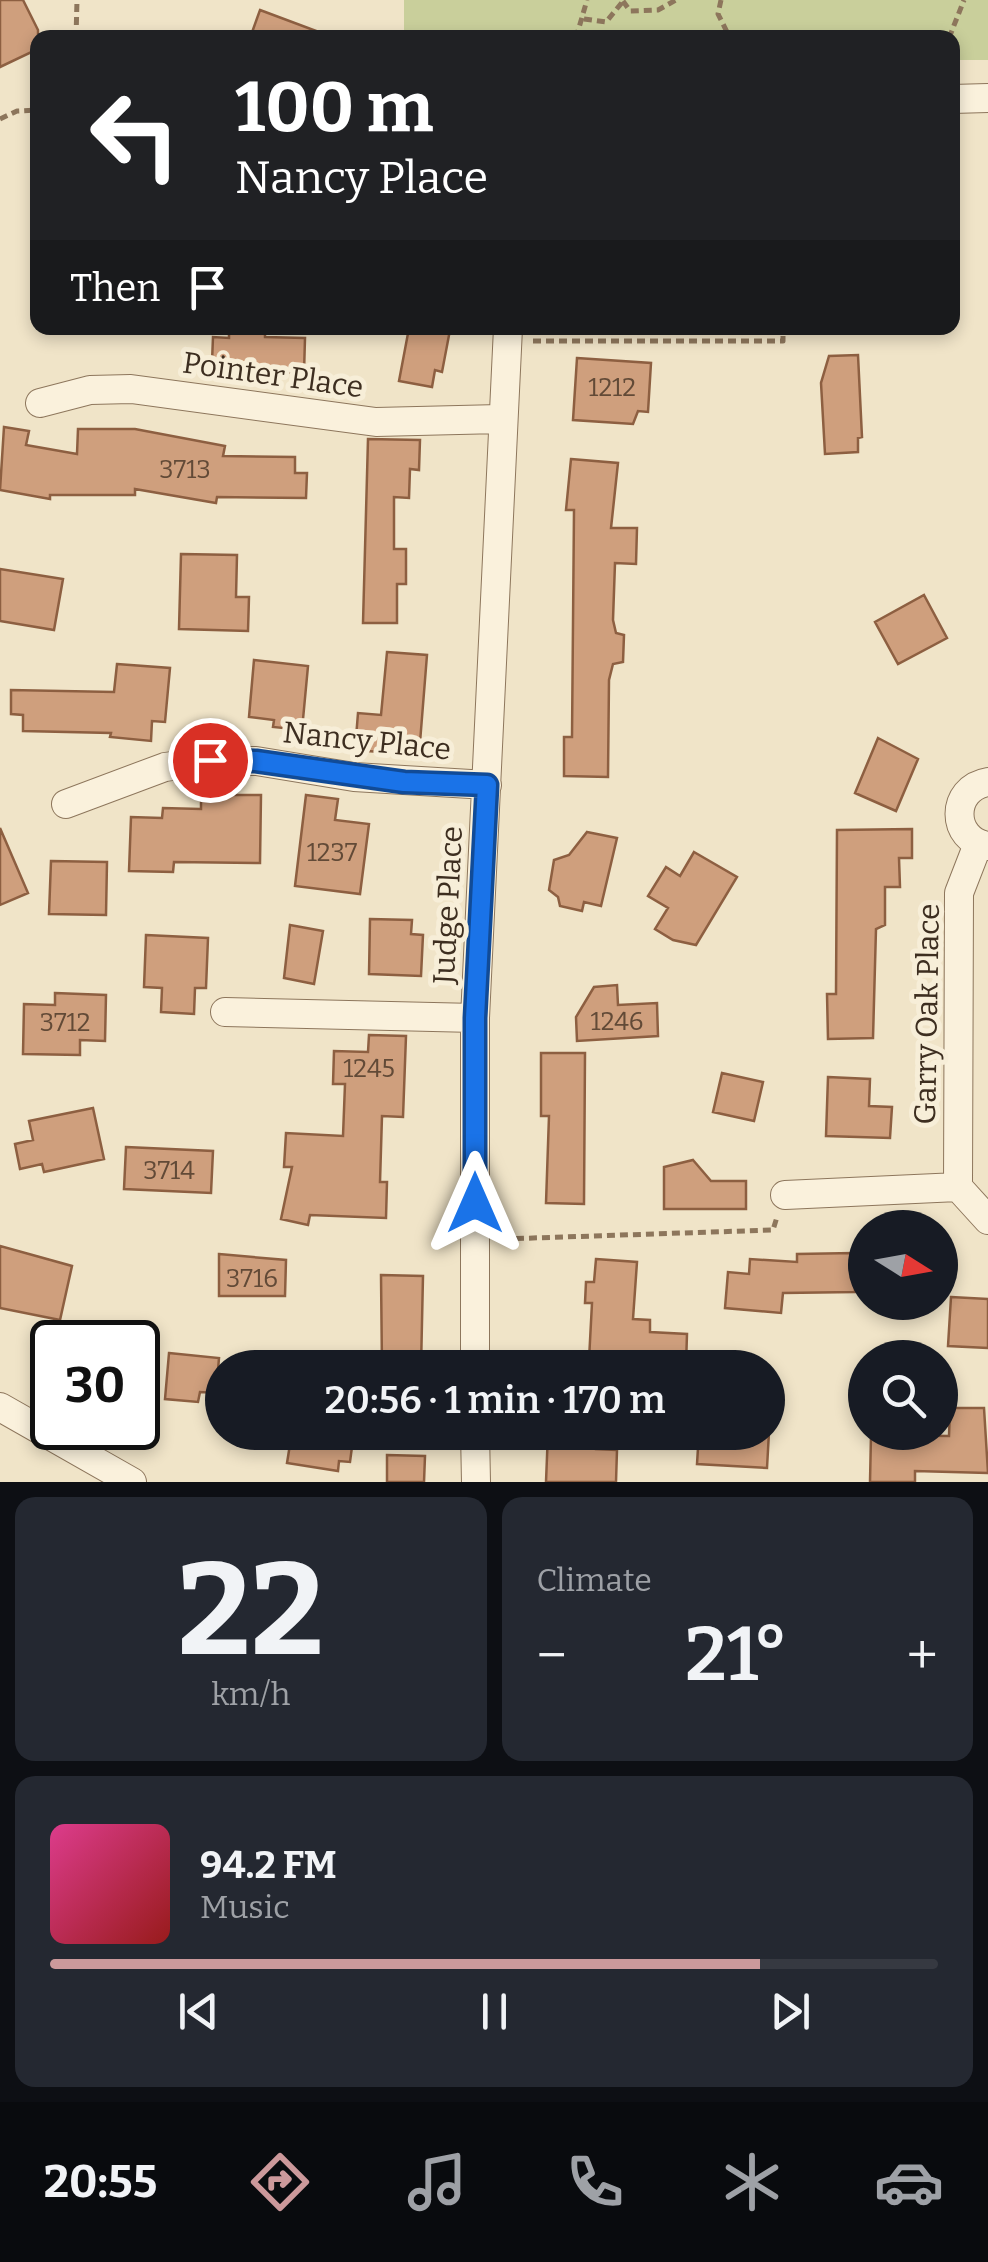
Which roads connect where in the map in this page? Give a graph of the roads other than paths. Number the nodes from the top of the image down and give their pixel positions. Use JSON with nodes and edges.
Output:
{"nodes":[{"id":1,"x":988,"y":98,"type":"edge"},
{"id":2,"x":960,"y":99,"type":"edge"},
{"id":3,"x":506,"y":335,"type":"edge"},
{"id":4,"x":40,"y":402,"type":"dead end"},
{"id":5,"x":500,"y":419,"type":"junction"},
{"id":6,"x":988,"y":782,"type":"edge"},
{"id":7,"x":487,"y":785,"type":"junction"},
{"id":8,"x":66,"y":804,"type":"dead end"},
{"id":9,"x":983,"y":845,"type":"edge"},
{"id":10,"x":225,"y":1012,"type":"dead end"},
{"id":11,"x":475,"y":1018,"type":"junction"},
{"id":12,"x":958,"y":1187,"type":"junction"},
{"id":13,"x":785,"y":1195,"type":"road end"},
{"id":14,"x":988,"y":1220,"type":"edge"},
{"id":15,"x":475,"y":1350,"type":"edge"},
{"id":16,"x":0,"y":1407,"type":"edge"},
{"id":17,"x":476,"y":1450,"type":"edge"},
{"id":18,"x":132,"y":1482,"type":"edge"},
{"id":19,"x":476,"y":1482,"type":"edge"}],
"edges":[{"from":1,"to":2,"type":"street"},
{"from":3,"to":5,"type":"street","name":"Judge Place"},
{"from":4,"to":5,"type":"street","name":"Pointer Place"},
{"from":5,"to":7,"type":"street","name":"Judge Place"},
{"from":6,"to":9,"type":"street","name":"Garry Oak Place"},
{"from":7,"to":8,"type":"street","name":"Nancy Place"},
{"from":7,"to":11,"type":"street","name":"Judge Place"},
{"from":9,"to":12,"type":"street","name":"Garry Oak Place"},
{"from":10,"to":11,"type":"street"},
{"from":11,"to":15,"type":"street","name":"Judge Place"},
{"from":12,"to":13,"type":"street"},
{"from":12,"to":14,"type":"street"},
{"from":16,"to":18,"type":"street"},
{"from":17,"to":19,"type":"street"}]}
